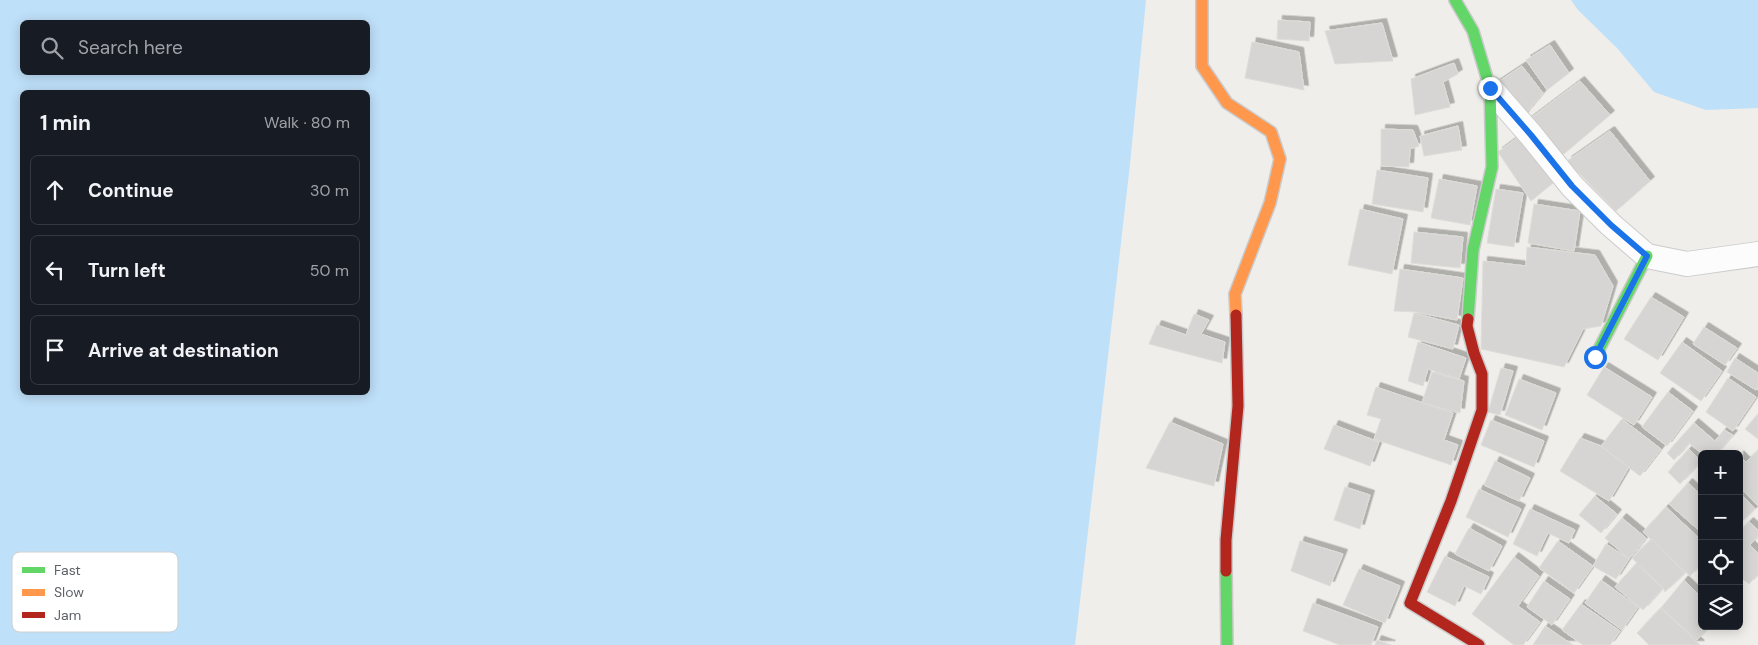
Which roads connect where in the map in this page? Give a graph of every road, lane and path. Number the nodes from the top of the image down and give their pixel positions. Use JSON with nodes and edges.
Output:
{"nodes":[{"id":1,"x":1202,"y":0,"type":"edge"},
{"id":2,"x":1455,"y":0,"type":"edge"},
{"id":3,"x":1490,"y":88,"type":"junction"},
{"id":4,"x":1758,"y":254,"type":"edge"},
{"id":5,"x":1647,"y":256,"type":"junction"},
{"id":6,"x":1595,"y":357,"type":"dead end"},
{"id":7,"x":1226,"y":645,"type":"edge"},
{"id":8,"x":1479,"y":645,"type":"edge"}],
"edges":[{"from":1,"to":7,"type":"street"},
{"from":2,"to":3,"type":"street"},
{"from":3,"to":5,"type":"street"},
{"from":3,"to":8,"type":"street"},
{"from":4,"to":5,"type":"street"},
{"from":5,"to":6,"type":"street"}]}
